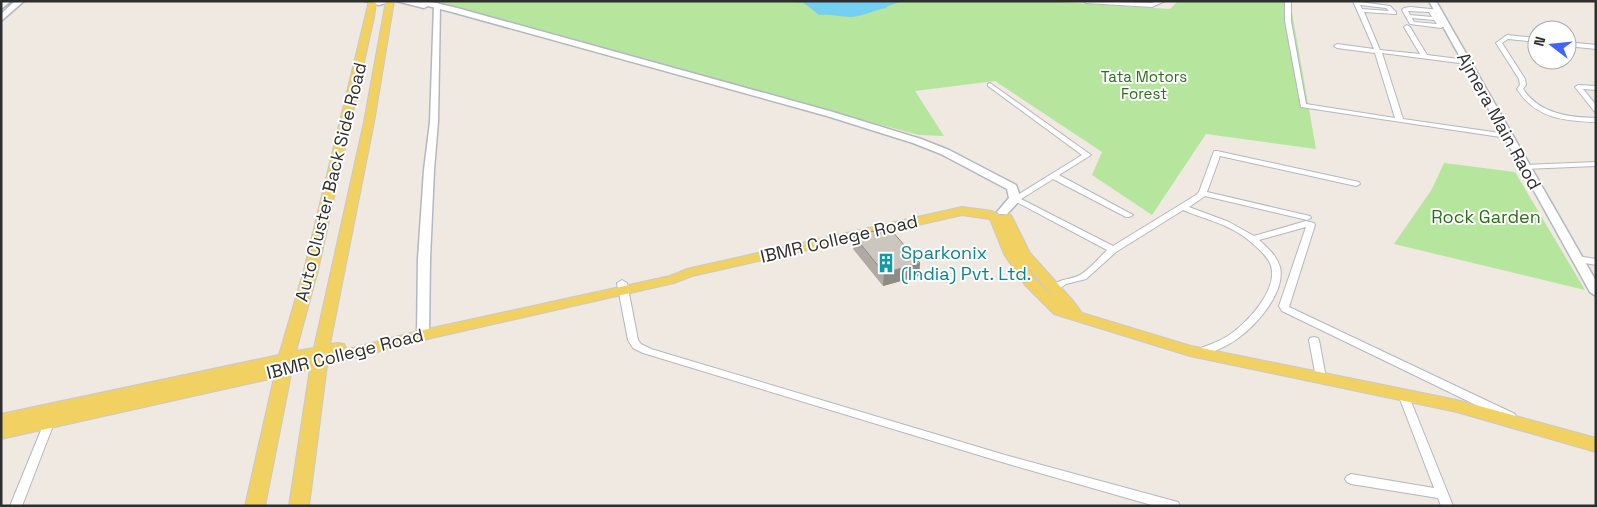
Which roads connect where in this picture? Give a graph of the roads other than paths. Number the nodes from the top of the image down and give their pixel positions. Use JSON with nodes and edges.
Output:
{"nodes":[{"id":1,"x":7,"y":1,"type":"edge"},
{"id":2,"x":13,"y":1,"type":"edge"},
{"id":3,"x":20,"y":1,"type":"edge"},
{"id":4,"x":390,"y":1,"type":"edge"},
{"id":5,"x":400,"y":1,"type":"edge"},
{"id":6,"x":417,"y":1,"type":"edge"},
{"id":7,"x":1086,"y":1,"type":"edge"},
{"id":8,"x":1143,"y":1,"type":"edge"},
{"id":9,"x":1163,"y":1,"type":"edge"},
{"id":10,"x":1288,"y":1,"type":"edge"},
{"id":11,"x":370,"y":2,"type":"edge"},
{"id":12,"x":1116,"y":2,"type":"edge"},
{"id":13,"x":1357,"y":2,"type":"edge"},
{"id":14,"x":1152,"y":5,"type":"junction"},
{"id":15,"x":1,"y":7,"type":"edge"},
{"id":16,"x":437,"y":7,"type":"junction"},
{"id":17,"x":1360,"y":10,"type":"junction"},
{"id":18,"x":1,"y":12,"type":"edge"},
{"id":19,"x":1436,"y":12,"type":"edge"},
{"id":20,"x":1385,"y":13,"type":"junction"},
{"id":21,"x":1,"y":19,"type":"edge"},
{"id":22,"x":1389,"y":19,"type":"dead end"},
{"id":23,"x":1407,"y":27,"type":"dead end"},
{"id":24,"x":1527,"y":39,"type":"edge"},
{"id":25,"x":1577,"y":45,"type":"edge"},
{"id":26,"x":1337,"y":46,"type":"dead end"},
{"id":27,"x":1596,"y":47,"type":"edge"},
{"id":28,"x":1378,"y":51,"type":"junction"},
{"id":29,"x":1425,"y":57,"type":"junction"},
{"id":30,"x":1466,"y":62,"type":"junction"},
{"id":31,"x":990,"y":85,"type":"dead end"},
{"id":32,"x":1596,"y":88,"type":"edge"},
{"id":33,"x":1596,"y":110,"type":"edge"},
{"id":34,"x":1596,"y":120,"type":"edge"},
{"id":35,"x":1400,"y":121,"type":"junction"},
{"id":36,"x":1507,"y":136,"type":"junction"},
{"id":37,"x":1596,"y":164,"type":"edge"},
{"id":38,"x":1524,"y":167,"type":"junction"},
{"id":39,"x":1054,"y":176,"type":"junction"},
{"id":40,"x":1356,"y":184,"type":"dead end"},
{"id":41,"x":1203,"y":193,"type":"junction"},
{"id":42,"x":1015,"y":195,"type":"junction"},
{"id":43,"x":1183,"y":207,"type":"junction"},
{"id":44,"x":1129,"y":215,"type":"dead end"},
{"id":45,"x":999,"y":216,"type":"junction"},
{"id":46,"x":1307,"y":218,"type":"dead end"},
{"id":47,"x":1252,"y":239,"type":"junction"},
{"id":48,"x":1113,"y":250,"type":"junction"},
{"id":49,"x":1577,"y":259,"type":"junction"},
{"id":50,"x":1596,"y":262,"type":"edge"},
{"id":51,"x":623,"y":287,"type":"junction"},
{"id":52,"x":1053,"y":289,"type":"junction"},
{"id":53,"x":1596,"y":292,"type":"edge"},
{"id":54,"x":1077,"y":317,"type":"junction"},
{"id":55,"x":422,"y":331,"type":"junction"},
{"id":56,"x":1314,"y":340,"type":"dead end"},
{"id":57,"x":1198,"y":353,"type":"junction"},
{"id":58,"x":320,"y":357,"type":"junction"},
{"id":59,"x":285,"y":365,"type":"junction"},
{"id":60,"x":1321,"y":378,"type":"junction"},
{"id":61,"x":1403,"y":394,"type":"junction"},
{"id":62,"x":52,"y":415,"type":"junction"},
{"id":63,"x":1,"y":420,"type":"edge"},
{"id":64,"x":1534,"y":427,"type":"junction"},
{"id":65,"x":1,"y":432,"type":"edge"},
{"id":66,"x":1596,"y":445,"type":"edge"},
{"id":67,"x":1351,"y":479,"type":"dead end"},
{"id":68,"x":1445,"y":500,"type":"edge"},
{"id":69,"x":16,"y":506,"type":"edge"},
{"id":70,"x":255,"y":506,"type":"edge"},
{"id":71,"x":299,"y":506,"type":"edge"},
{"id":72,"x":1174,"y":506,"type":"edge"}],
"edges":[{"from":1,"to":15,"type":"main road"},
{"from":2,"to":18,"type":"main road"},
{"from":3,"to":21,"type":"main road"},
{"from":4,"to":11,"type":"main road","name":"Auto Cluster Back Side Road"},
{"from":4,"to":58,"type":"main road","name":"Auto Cluster Back Side Road"},
{"from":5,"to":16,"type":"main road"},
{"from":6,"to":16,"type":"main road"},
{"from":7,"to":12,"type":"street"},
{"from":8,"to":14,"type":"street"},
{"from":9,"to":14,"type":"street"},
{"from":10,"to":35,"type":"street"},
{"from":11,"to":59,"type":"main road","name":"Auto Cluster Back Side Road"},
{"from":12,"to":14,"type":"street"},
{"from":13,"to":17,"type":"street"},
{"from":13,"to":20,"type":"street"},
{"from":16,"to":42,"type":"main road"},
{"from":16,"to":55,"type":"street"},
{"from":17,"to":20,"type":"street"},
{"from":17,"to":28,"type":"street"},
{"from":19,"to":19,"type":"street"},
{"from":19,"to":30,"type":"street","name":"Ajmera Main Raod"},
{"from":20,"to":22,"type":"street"},
{"from":23,"to":29,"type":"street"},
{"from":24,"to":34,"type":"street"},
{"from":25,"to":27,"type":"street"},
{"from":26,"to":28,"type":"street"},
{"from":28,"to":29,"type":"street"},
{"from":28,"to":35,"type":"street"},
{"from":29,"to":30,"type":"street"},
{"from":30,"to":36,"type":"street","name":"Ajmera Main Raod"},
{"from":31,"to":39,"type":"street"},
{"from":32,"to":33,"type":"street"},
{"from":35,"to":36,"type":"street"},
{"from":36,"to":38,"type":"street","name":"Ajmera Main Raod"},
{"from":37,"to":38,"type":"street"},
{"from":38,"to":49,"type":"street","name":"Ajmera Main Raod"},
{"from":39,"to":42,"type":"street"},
{"from":39,"to":44,"type":"street"},
{"from":40,"to":41,"type":"street"},
{"from":41,"to":43,"type":"street"},
{"from":41,"to":46,"type":"street"},
{"from":42,"to":45,"type":"main road"},
{"from":42,"to":48,"type":"street"},
{"from":43,"to":47,"type":"street"},
{"from":43,"to":48,"type":"street"},
{"from":45,"to":51,"type":"main road","name":"IBMR College Road"},
{"from":45,"to":52,"type":"main road"},
{"from":45,"to":54,"type":"main road"},
{"from":47,"to":57,"type":"street"},
{"from":47,"to":64,"type":"street"},
{"from":48,"to":52,"type":"street"},
{"from":49,"to":50,"type":"street"},
{"from":49,"to":53,"type":"street","name":"Ajmera Main Raod"},
{"from":51,"to":55,"type":"main road","name":"IBMR College Road"},
{"from":51,"to":72,"type":"street"},
{"from":52,"to":54,"type":"main road"},
{"from":54,"to":57,"type":"main road"},
{"from":55,"to":58,"type":"main road","name":"IBMR College Road"},
{"from":56,"to":60,"type":"street"},
{"from":57,"to":60,"type":"main road"},
{"from":58,"to":59,"type":"main road","name":"IBMR College Road"},
{"from":58,"to":71,"type":"main road","name":"Auto Cluster Back Side Road"},
{"from":59,"to":62,"type":"main road","name":"IBMR College Road"},
{"from":59,"to":70,"type":"main road","name":"Auto Cluster Back Side Road"},
{"from":60,"to":61,"type":"main road"},
{"from":61,"to":64,"type":"main road"},
{"from":61,"to":68,"type":"street"},
{"from":62,"to":63,"type":"main road","name":"IBMR College Road"},
{"from":62,"to":65,"type":"main road","name":"IBMR College Road"},
{"from":62,"to":69,"type":"street"},
{"from":64,"to":66,"type":"main road"},
{"from":67,"to":68,"type":"street"}]}
